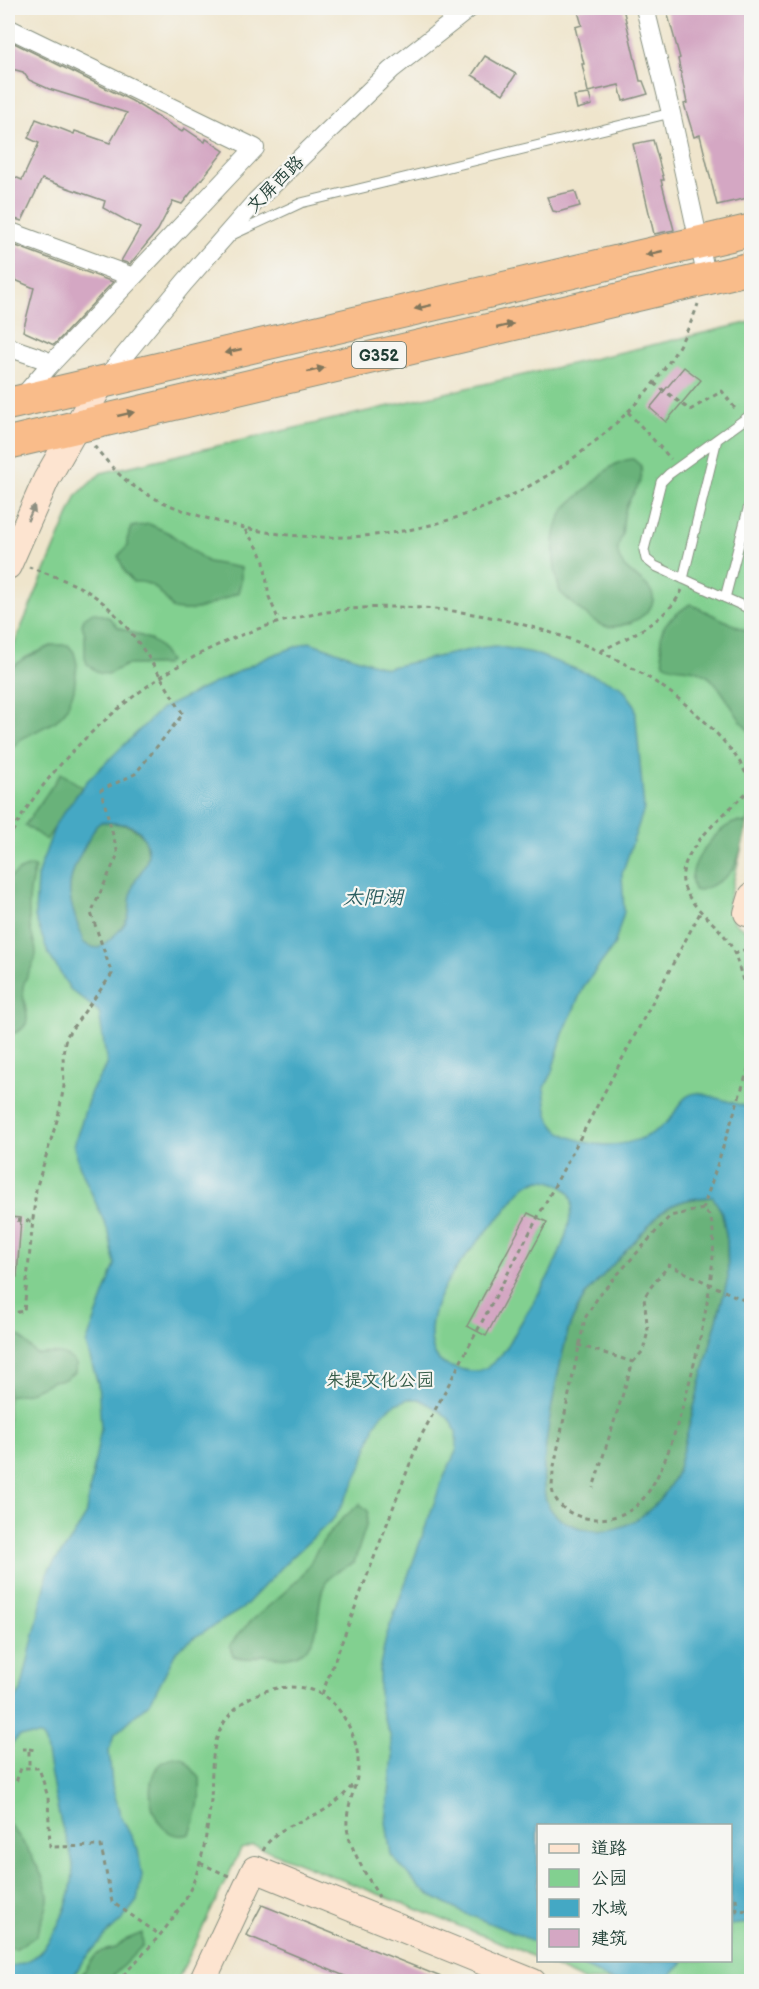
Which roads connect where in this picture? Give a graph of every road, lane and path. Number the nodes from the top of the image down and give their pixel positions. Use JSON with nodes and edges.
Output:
{"nodes":[{"id":1,"x":470,"y":8,"type":"edge"},
{"id":2,"x":645,"y":8,"type":"edge"},
{"id":3,"x":8,"y":28,"type":"edge"},
{"id":4,"x":671,"y":113,"type":"junction"},
{"id":5,"x":752,"y":230,"type":"edge"},
{"id":6,"x":8,"y":231,"type":"edge"},
{"id":7,"x":224,"y":239,"type":"junction"},
{"id":8,"x":699,"y":242,"type":"junction"},
{"id":9,"x":752,"y":268,"type":"edge"},
{"id":10,"x":133,"y":276,"type":"junction"},
{"id":11,"x":707,"y":279,"type":"junction"},
{"id":12,"x":8,"y":347,"type":"edge"},
{"id":13,"x":49,"y":366,"type":"junction"},
{"id":14,"x":102,"y":382,"type":"junction"},
{"id":15,"x":654,"y":383,"type":"junction"},
{"id":16,"x":12,"y":409,"type":"edge"},
{"id":17,"x":628,"y":412,"type":"junction"},
{"id":18,"x":748,"y":417,"type":"edge"},
{"id":19,"x":77,"y":426,"type":"junction"},
{"id":20,"x":717,"y":440,"type":"junction"},
{"id":21,"x":8,"y":443,"type":"edge"},
{"id":22,"x":678,"y":467,"type":"junction"},
{"id":23,"x":752,"y":494,"type":"edge"},
{"id":24,"x":244,"y":528,"type":"junction"},
{"id":25,"x":9,"y":563,"type":"edge"},
{"id":26,"x":685,"y":580,"type":"junction"},
{"id":27,"x":725,"y":598,"type":"junction"},
{"id":28,"x":752,"y":610,"type":"edge"},
{"id":29,"x":279,"y":621,"type":"junction"},
{"id":30,"x":601,"y":651,"type":"junction"},
{"id":31,"x":161,"y":677,"type":"junction"},
{"id":32,"x":752,"y":787,"type":"edge"},
{"id":33,"x":8,"y":840,"type":"edge"},
{"id":34,"x":752,"y":896,"type":"edge"},
{"id":35,"x":701,"y":910,"type":"junction"},
{"id":36,"x":752,"y":914,"type":"edge"},
{"id":37,"x":752,"y":950,"type":"edge"},
{"id":38,"x":734,"y":954,"type":"junction"},
{"id":39,"x":752,"y":1002,"type":"edge"},
{"id":40,"x":752,"y":1057,"type":"edge"},
{"id":41,"x":703,"y":1209,"type":"junction"},
{"id":42,"x":8,"y":1220,"type":"edge"},
{"id":43,"x":33,"y":1221,"type":"junction"},
{"id":44,"x":710,"y":1283,"type":"junction"},
{"id":45,"x":752,"y":1304,"type":"edge"},
{"id":46,"x":8,"y":1314,"type":"edge"},
{"id":47,"x":578,"y":1345,"type":"junction"},
{"id":48,"x":633,"y":1362,"type":"junction"},
{"id":49,"x":593,"y":1488,"type":"dead end"},
{"id":50,"x":322,"y":1694,"type":"junction"},
{"id":51,"x":22,"y":1749,"type":"dead end"},
{"id":52,"x":28,"y":1749,"type":"junction"},
{"id":53,"x":36,"y":1750,"type":"dead end"},
{"id":54,"x":29,"y":1768,"type":"junction"},
{"id":55,"x":356,"y":1780,"type":"junction"},
{"id":56,"x":8,"y":1781,"type":"edge"},
{"id":57,"x":200,"y":1863,"type":"junction"},
{"id":58,"x":251,"y":1877,"type":"junction"},
{"id":59,"x":736,"y":1898,"type":"dead end"},
{"id":60,"x":752,"y":1910,"type":"edge"},
{"id":61,"x":397,"y":1927,"type":"junction"},
{"id":62,"x":160,"y":1935,"type":"junction"},
{"id":63,"x":752,"y":1973,"type":"edge"},
{"id":64,"x":117,"y":1982,"type":"edge"},
{"id":65,"x":202,"y":1982,"type":"edge"},
{"id":66,"x":532,"y":1982,"type":"edge"},
{"id":67,"x":744,"y":1982,"type":"edge"}],
"edges":[{"from":1,"to":7,"type":"street","name":"文屏西路"},
{"from":2,"to":4,"type":"street"},
{"from":3,"to":10,"type":"street"},
{"from":4,"to":7,"type":"lane"},
{"from":4,"to":8,"type":"street"},
{"from":5,"to":8,"type":"highway","number":"G352"},
{"from":6,"to":10,"type":"street"},
{"from":7,"to":14,"type":"street","name":"文屏西路"},
{"from":8,"to":11,"type":"street"},
{"from":8,"to":14,"type":"highway","number":"G352","one_way":true},
{"from":9,"to":11,"type":"highway","number":"G352"},
{"from":10,"to":13,"type":"street"},
{"from":11,"to":15,"type":"path"},
{"from":19,"to":11,"type":"highway","number":"G352","one_way":true},
{"from":12,"to":13,"type":"street"},
{"from":13,"to":16,"type":"street"},
{"from":14,"to":16,"type":"highway","number":"G352"},
{"from":14,"to":19,"type":"street"},
{"from":15,"to":17,"type":"path"},
{"from":15,"to":18,"type":"path"},
{"from":17,"to":22,"type":"path"},
{"from":17,"to":24,"type":"path"},
{"from":18,"to":20,"type":"lane"},
{"from":19,"to":21,"type":"highway","number":"G352"},
{"from":19,"to":24,"type":"path"},
{"from":25,"to":19,"type":"street","one_way":true},
{"from":20,"to":22,"type":"lane"},
{"from":20,"to":26,"type":"lane"},
{"from":22,"to":26,"type":"lane"},
{"from":23,"to":27,"type":"lane"},
{"from":24,"to":29,"type":"path"},
{"from":25,"to":31,"type":"path"},
{"from":26,"to":27,"type":"lane"},
{"from":26,"to":30,"type":"path"},
{"from":27,"to":28,"type":"lane"},
{"from":29,"to":30,"type":"path"},
{"from":29,"to":31,"type":"path"},
{"from":30,"to":32,"type":"path"},
{"from":31,"to":33,"type":"path"},
{"from":31,"to":43,"type":"path"},
{"from":32,"to":35,"type":"path"},
{"from":34,"to":36,"type":"street"},
{"from":35,"to":38,"type":"path"},
{"from":35,"to":50,"type":"path"},
{"from":37,"to":38,"type":"path"},
{"from":38,"to":39,"type":"path"},
{"from":40,"to":41,"type":"path"},
{"from":41,"to":44,"type":"path"},
{"from":41,"to":47,"type":"path"},
{"from":42,"to":43,"type":"path"},
{"from":43,"to":46,"type":"path"},
{"from":44,"to":45,"type":"path"},
{"from":44,"to":47,"type":"path"},
{"from":44,"to":48,"type":"path"},
{"from":47,"to":48,"type":"path"},
{"from":48,"to":49,"type":"path"},
{"from":50,"to":55,"type":"path"},
{"from":50,"to":57,"type":"path"},
{"from":51,"to":52,"type":"path"},
{"from":52,"to":53,"type":"path"},
{"from":52,"to":54,"type":"path"},
{"from":54,"to":56,"type":"path"},
{"from":54,"to":62,"type":"path"},
{"from":55,"to":58,"type":"path"},
{"from":55,"to":61,"type":"path"},
{"from":57,"to":58,"type":"path"},
{"from":57,"to":62,"type":"path"},
{"from":58,"to":61,"type":"street"},
{"from":58,"to":65,"type":"street"},
{"from":59,"to":60,"type":"path"},
{"from":61,"to":66,"type":"street"},
{"from":62,"to":64,"type":"path"},
{"from":63,"to":67,"type":"path"}]}
